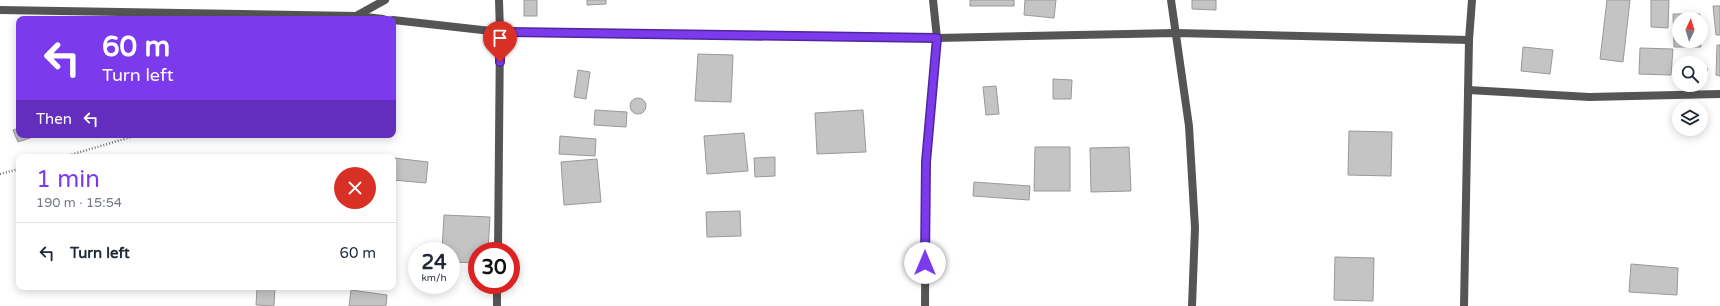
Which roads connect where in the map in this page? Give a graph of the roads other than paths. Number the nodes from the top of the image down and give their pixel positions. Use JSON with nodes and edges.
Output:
{"nodes":[{"id":1,"x":386,"y":0,"type":"edge"},
{"id":2,"x":498,"y":0,"type":"edge"},
{"id":3,"x":933,"y":0,"type":"edge"},
{"id":4,"x":1170,"y":0,"type":"edge"},
{"id":5,"x":1472,"y":0,"type":"edge"},
{"id":6,"x":0,"y":10,"type":"edge"},
{"id":7,"x":356,"y":16,"type":"joint"},
{"id":8,"x":396,"y":20,"type":"edge"},
{"id":9,"x":500,"y":32,"type":"junction"},
{"id":10,"x":1176,"y":33,"type":"junction"},
{"id":11,"x":937,"y":38,"type":"junction"},
{"id":12,"x":1469,"y":40,"type":"junction"},
{"id":13,"x":1468,"y":90,"type":"junction"},
{"id":14,"x":1720,"y":94,"type":"edge"},
{"id":15,"x":498,"y":242,"type":"edge"},
{"id":16,"x":498,"y":294,"type":"edge"},
{"id":17,"x":497,"y":306,"type":"edge"},
{"id":18,"x":925,"y":306,"type":"edge"},
{"id":19,"x":1192,"y":306,"type":"edge"},
{"id":20,"x":1464,"y":306,"type":"edge"}],
"edges":[{"from":1,"to":7,"type":"street"},
{"from":2,"to":9,"type":"street"},
{"from":3,"to":11,"type":"street"},
{"from":4,"to":10,"type":"street"},
{"from":5,"to":12,"type":"street"},
{"from":6,"to":7,"type":"street"},
{"from":8,"to":9,"type":"street"},
{"from":9,"to":11,"type":"street"},
{"from":9,"to":15,"type":"street"},
{"from":10,"to":11,"type":"street"},
{"from":10,"to":12,"type":"street"},
{"from":10,"to":19,"type":"street"},
{"from":11,"to":18,"type":"street"},
{"from":12,"to":13,"type":"street"},
{"from":13,"to":14,"type":"street"},
{"from":13,"to":20,"type":"street"},
{"from":16,"to":17,"type":"street"}]}
